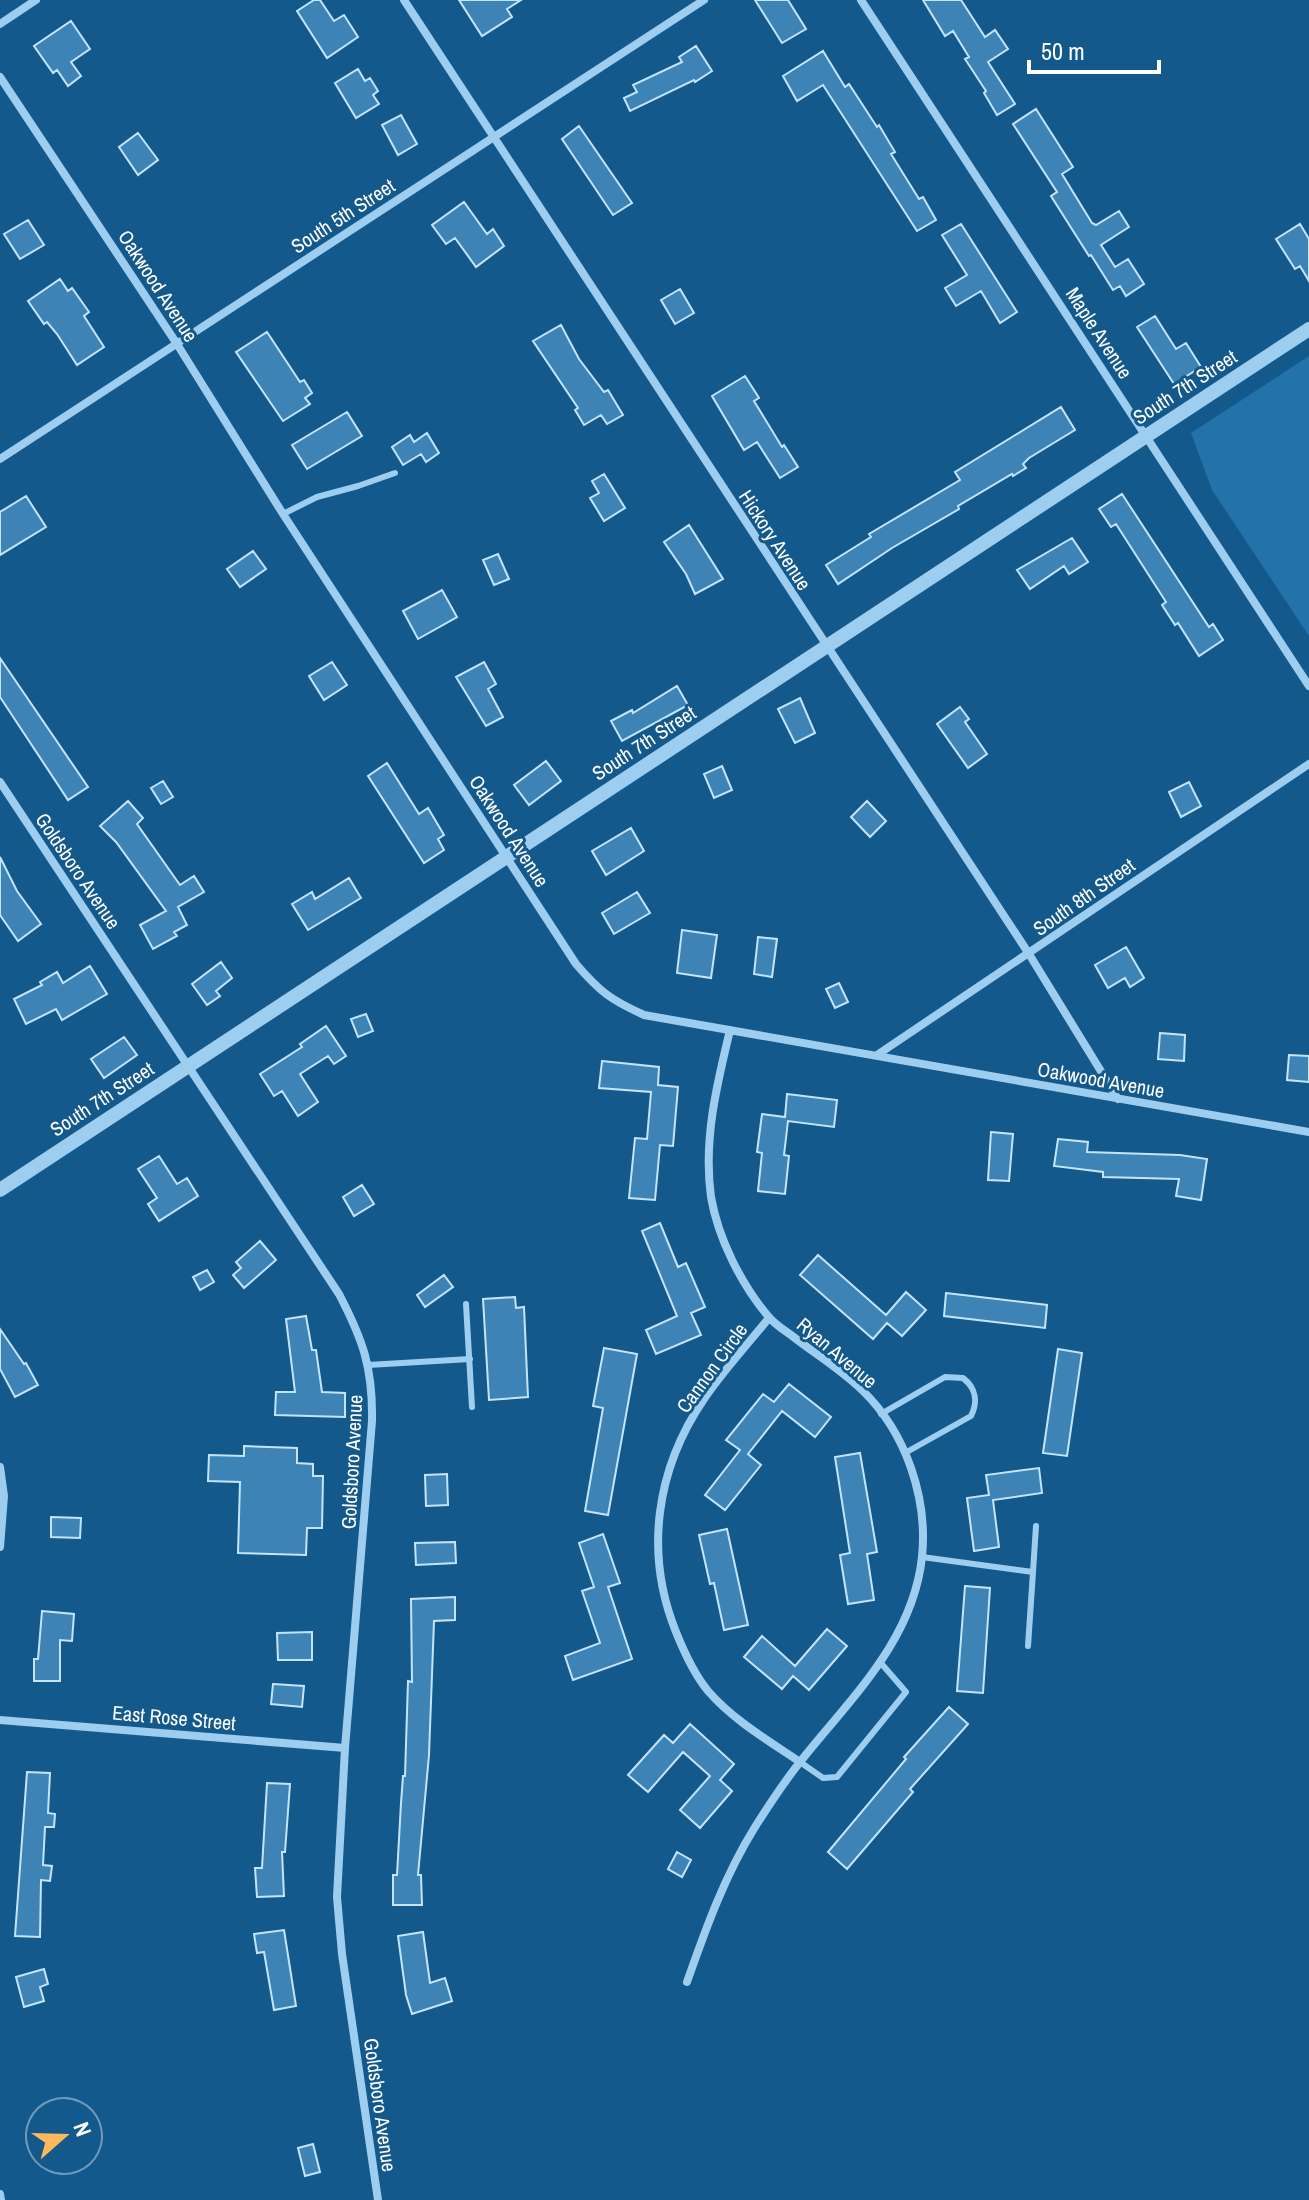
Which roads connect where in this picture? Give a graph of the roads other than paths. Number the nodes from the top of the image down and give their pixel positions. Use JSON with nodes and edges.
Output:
{"nodes":[{"id":1,"x":36,"y":0,"type":"edge"},
{"id":2,"x":404,"y":0,"type":"edge"},
{"id":3,"x":704,"y":0,"type":"edge"},
{"id":4,"x":861,"y":0,"type":"edge"},
{"id":5,"x":0,"y":24,"type":"edge"},
{"id":6,"x":0,"y":77,"type":"edge"},
{"id":7,"x":493,"y":137,"type":"junction"},
{"id":8,"x":1309,"y":329,"type":"edge"},
{"id":9,"x":177,"y":344,"type":"junction"},
{"id":10,"x":1148,"y":436,"type":"junction"},
{"id":11,"x":0,"y":459,"type":"edge"},
{"id":12,"x":395,"y":473,"type":"dead end"},
{"id":13,"x":283,"y":514,"type":"junction"},
{"id":14,"x":826,"y":648,"type":"junction"},
{"id":15,"x":1309,"y":686,"type":"edge"},
{"id":16,"x":1309,"y":764,"type":"edge"},
{"id":17,"x":0,"y":782,"type":"edge"},
{"id":18,"x":507,"y":857,"type":"junction"},
{"id":19,"x":1029,"y":954,"type":"junction"},
{"id":20,"x":730,"y":1030,"type":"junction"},
{"id":21,"x":877,"y":1056,"type":"junction"},
{"id":22,"x":189,"y":1066,"type":"junction"},
{"id":23,"x":1118,"y":1099,"type":"junction"},
{"id":24,"x":1309,"y":1132,"type":"edge"},
{"id":25,"x":0,"y":1190,"type":"edge"},
{"id":26,"x":466,"y":1304,"type":"dead end"},
{"id":27,"x":769,"y":1318,"type":"junction"},
{"id":28,"x":470,"y":1359,"type":"junction"},
{"id":29,"x":368,"y":1365,"type":"junction"},
{"id":30,"x":472,"y":1407,"type":"dead end"},
{"id":31,"x":881,"y":1414,"type":"junction"},
{"id":32,"x":905,"y":1453,"type":"junction"},
{"id":33,"x":0,"y":1467,"type":"edge"},
{"id":34,"x":1036,"y":1526,"type":"dead end"},
{"id":35,"x":0,"y":1547,"type":"edge"},
{"id":36,"x":922,"y":1557,"type":"junction"},
{"id":37,"x":1033,"y":1572,"type":"junction"},
{"id":38,"x":1028,"y":1646,"type":"dead end"},
{"id":39,"x":880,"y":1662,"type":"junction"},
{"id":40,"x":0,"y":1720,"type":"edge"},
{"id":41,"x":345,"y":1748,"type":"junction"},
{"id":42,"x":800,"y":1762,"type":"junction"},
{"id":43,"x":687,"y":1982,"type":"dead end"},
{"id":44,"x":0,"y":2194,"type":"edge"},
{"id":45,"x":1,"y":2200,"type":"edge"},
{"id":46,"x":378,"y":2200,"type":"edge"}],
"edges":[{"from":1,"to":5,"type":"street"},
{"from":2,"to":7,"type":"street","name":"Hickory Avenue"},
{"from":3,"to":7,"type":"street","name":"South 5th Street"},
{"from":4,"to":10,"type":"street","name":"Maple Avenue"},
{"from":6,"to":9,"type":"street","name":"Oakwood Avenue"},
{"from":7,"to":9,"type":"street","name":"South 5th Street"},
{"from":7,"to":14,"type":"street","name":"Hickory Avenue"},
{"from":8,"to":10,"type":"street","name":"South 7th Street"},
{"from":9,"to":11,"type":"street","name":"South 5th Street"},
{"from":9,"to":13,"type":"street","name":"Oakwood Avenue"},
{"from":10,"to":14,"type":"street","name":"South 7th Street"},
{"from":10,"to":15,"type":"street","name":"Maple Avenue"},
{"from":12,"to":13,"type":"lane"},
{"from":13,"to":18,"type":"street","name":"Oakwood Avenue"},
{"from":14,"to":18,"type":"street","name":"South 7th Street"},
{"from":14,"to":19,"type":"street","name":"Hickory Avenue"},
{"from":16,"to":19,"type":"street","name":"South 8th Street"},
{"from":17,"to":22,"type":"street","name":"Goldsboro Avenue"},
{"from":18,"to":20,"type":"street","name":"Oakwood Avenue"},
{"from":18,"to":22,"type":"street","name":"South 7th Street"},
{"from":19,"to":21,"type":"street","name":"South 8th Street"},
{"from":19,"to":23,"type":"street","name":"Hickory Avenue"},
{"from":20,"to":21,"type":"street","name":"Oakwood Avenue"},
{"from":20,"to":27,"type":"street","name":"Ryan Avenue"},
{"from":21,"to":23,"type":"street","name":"Oakwood Avenue"},
{"from":22,"to":25,"type":"street","name":"South 7th Street"},
{"from":22,"to":29,"type":"street","name":"Goldsboro Avenue"},
{"from":23,"to":24,"type":"street","name":"Oakwood Avenue"},
{"from":26,"to":28,"type":"lane"},
{"from":27,"to":31,"type":"street","name":"Ryan Avenue"},
{"from":27,"to":42,"type":"street","name":"Cannon Circle"},
{"from":28,"to":29,"type":"lane"},
{"from":28,"to":30,"type":"lane"},
{"from":29,"to":41,"type":"street","name":"Goldsboro Avenue"},
{"from":31,"to":32,"type":"street","name":"Ryan Avenue"},
{"from":31,"to":32,"type":"lane"},
{"from":32,"to":36,"type":"street","name":"Ryan Avenue"},
{"from":33,"to":35,"type":"street"},
{"from":34,"to":37,"type":"lane"},
{"from":36,"to":37,"type":"lane"},
{"from":36,"to":39,"type":"street","name":"Ryan Avenue"},
{"from":37,"to":38,"type":"lane"},
{"from":39,"to":42,"type":"street","name":"Ryan Avenue"},
{"from":39,"to":42,"type":"lane"},
{"from":40,"to":41,"type":"street","name":"East Rose Street"},
{"from":41,"to":46,"type":"street","name":"Goldsboro Avenue"},
{"from":42,"to":43,"type":"street","name":"Ryan Avenue"},
{"from":44,"to":45,"type":"street"}]}
